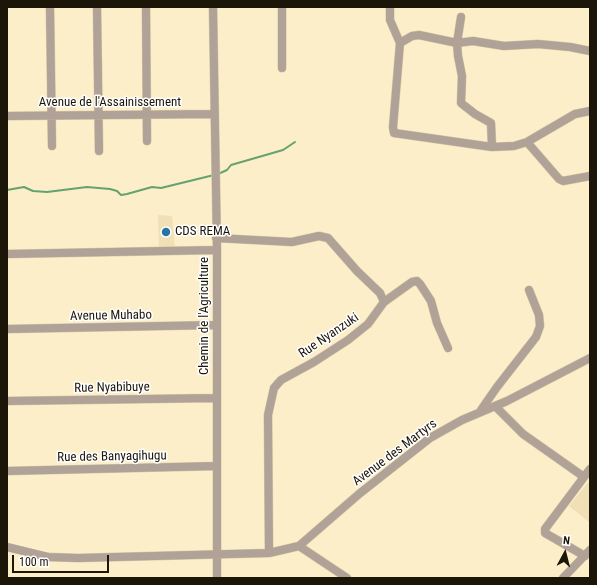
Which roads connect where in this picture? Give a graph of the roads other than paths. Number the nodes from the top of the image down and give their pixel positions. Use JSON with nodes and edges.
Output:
{"nodes":[{"id":1,"x":50,"y":7,"type":"edge"},
{"id":2,"x":97,"y":7,"type":"edge"},
{"id":3,"x":146,"y":7,"type":"edge"},
{"id":4,"x":213,"y":7,"type":"edge"},
{"id":5,"x":282,"y":7,"type":"edge"},
{"id":6,"x":390,"y":7,"type":"edge"},
{"id":7,"x":461,"y":17,"type":"dead end"},
{"id":8,"x":400,"y":43,"type":"junction"},
{"id":9,"x":457,"y":43,"type":"junction"},
{"id":10,"x":590,"y":51,"type":"edge"},
{"id":11,"x":282,"y":68,"type":"dead end"},
{"id":12,"x":590,"y":111,"type":"edge"},
{"id":13,"x":51,"y":114,"type":"junction"},
{"id":14,"x":214,"y":114,"type":"junction"},
{"id":15,"x":99,"y":115,"type":"junction"},
{"id":16,"x":146,"y":115,"type":"junction"},
{"id":17,"x":7,"y":116,"type":"edge"},
{"id":18,"x":147,"y":141,"type":"dead end"},
{"id":19,"x":527,"y":142,"type":"junction"},
{"id":20,"x":52,"y":146,"type":"dead end"},
{"id":21,"x":492,"y":147,"type":"junction"},
{"id":22,"x":99,"y":151,"type":"dead end"},
{"id":23,"x":590,"y":176,"type":"edge"},
{"id":24,"x":216,"y":238,"type":"junction"},
{"id":25,"x":217,"y":250,"type":"junction"},
{"id":26,"x":7,"y":254,"type":"edge"},
{"id":27,"x":529,"y":290,"type":"dead end"},
{"id":28,"x":384,"y":302,"type":"junction"},
{"id":29,"x":216,"y":325,"type":"junction"},
{"id":30,"x":7,"y":329,"type":"edge"},
{"id":31,"x":448,"y":348,"type":"dead end"},
{"id":32,"x":590,"y":358,"type":"edge"},
{"id":33,"x":216,"y":398,"type":"junction"},
{"id":34,"x":7,"y":401,"type":"edge"},
{"id":35,"x":496,"y":406,"type":"junction"},
{"id":36,"x":482,"y":410,"type":"junction"},
{"id":37,"x":217,"y":466,"type":"junction"},
{"id":38,"x":590,"y":469,"type":"edge"},
{"id":39,"x":7,"y":471,"type":"edge"},
{"id":40,"x":584,"y":477,"type":"junction"},
{"id":41,"x":299,"y":546,"type":"junction"},
{"id":42,"x":7,"y":548,"type":"edge"},
{"id":43,"x":216,"y":553,"type":"junction"},
{"id":44,"x":269,"y":553,"type":"junction"},
{"id":45,"x":587,"y":553,"type":"edge"},
{"id":46,"x":217,"y":578,"type":"edge"},
{"id":47,"x":347,"y":578,"type":"edge"},
{"id":48,"x":563,"y":578,"type":"edge"}],
"edges":[{"from":1,"to":13,"type":"street"},
{"from":2,"to":15,"type":"street"},
{"from":3,"to":16,"type":"street"},
{"from":4,"to":14,"type":"street","name":"Chemin de l'Agriculture"},
{"from":5,"to":11,"type":"street"},
{"from":6,"to":8,"type":"street"},
{"from":7,"to":9,"type":"street"},
{"from":8,"to":9,"type":"street"},
{"from":8,"to":21,"type":"street"},
{"from":9,"to":10,"type":"street"},
{"from":9,"to":21,"type":"street"},
{"from":12,"to":19,"type":"street"},
{"from":13,"to":15,"type":"street","name":"Avenue de l'Assainissement"},
{"from":13,"to":17,"type":"street","name":"Avenue de l'Assainissement"},
{"from":13,"to":20,"type":"street"},
{"from":14,"to":16,"type":"street","name":"Avenue de l'Assainissement"},
{"from":14,"to":24,"type":"street","name":"Chemin de l'Agriculture"},
{"from":15,"to":16,"type":"street","name":"Avenue de l'Assainissement"},
{"from":15,"to":22,"type":"street"},
{"from":16,"to":18,"type":"street"},
{"from":19,"to":21,"type":"street"},
{"from":19,"to":23,"type":"street"},
{"from":24,"to":25,"type":"street","name":"Chemin de l'Agriculture"},
{"from":24,"to":28,"type":"street"},
{"from":25,"to":26,"type":"street"},
{"from":25,"to":29,"type":"street","name":"Chemin de l'Agriculture"},
{"from":27,"to":36,"type":"street"},
{"from":28,"to":31,"type":"street","name":"Rue Nyanzuki"},
{"from":28,"to":44,"type":"street","name":"Rue Nyanzuki"},
{"from":29,"to":30,"type":"street","name":"Avenue Muhabo"},
{"from":29,"to":33,"type":"street","name":"Chemin de l'Agriculture"},
{"from":32,"to":35,"type":"street","name":"Avenue des Martyrs"},
{"from":33,"to":34,"type":"street","name":"Rue Nyabibuye"},
{"from":33,"to":37,"type":"street","name":"Chemin de l'Agriculture"},
{"from":35,"to":36,"type":"street","name":"Avenue des Martyrs"},
{"from":35,"to":40,"type":"street"},
{"from":36,"to":41,"type":"street","name":"Avenue des Martyrs"},
{"from":37,"to":39,"type":"street","name":"Rue des Banyagihugu"},
{"from":37,"to":43,"type":"street","name":"Chemin de l'Agriculture"},
{"from":38,"to":40,"type":"street"},
{"from":40,"to":45,"type":"street"},
{"from":41,"to":44,"type":"street","name":"Avenue des Martyrs"},
{"from":41,"to":47,"type":"street"},
{"from":42,"to":43,"type":"street","name":"Avenue des Martyrs"},
{"from":43,"to":44,"type":"street","name":"Avenue des Martyrs"},
{"from":43,"to":46,"type":"street","name":"Chemin de l'Agriculture"},
{"from":45,"to":48,"type":"street"}]}
